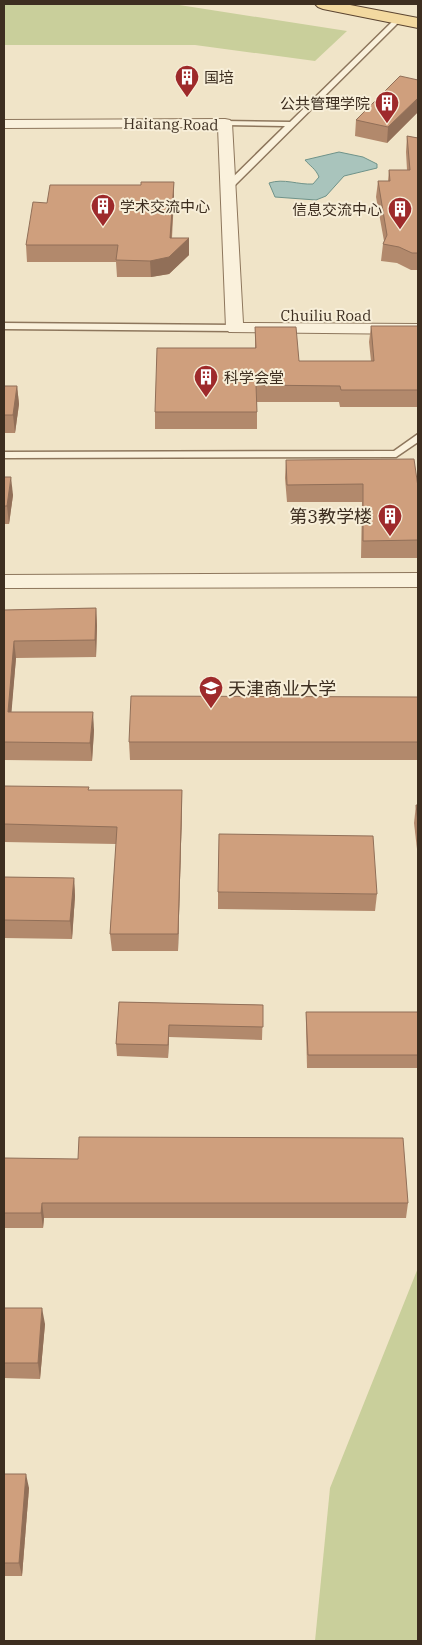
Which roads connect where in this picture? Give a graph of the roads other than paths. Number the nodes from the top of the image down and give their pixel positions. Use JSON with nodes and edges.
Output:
{"nodes":[{"id":1,"x":323,"y":4,"type":"edge"},
{"id":2,"x":399,"y":18,"type":"junction"},
{"id":3,"x":418,"y":23,"type":"edge"},
{"id":4,"x":4,"y":124,"type":"edge"},
{"id":5,"x":225,"y":124,"type":"junction"},
{"id":6,"x":292,"y":124,"type":"junction"},
{"id":7,"x":229,"y":186,"type":"junction"},
{"id":8,"x":418,"y":315,"type":"edge"},
{"id":9,"x":235,"y":322,"type":"junction"},
{"id":10,"x":4,"y":326,"type":"edge"},
{"id":11,"x":418,"y":329,"type":"edge"},
{"id":12,"x":418,"y":438,"type":"edge"},
{"id":13,"x":4,"y":454,"type":"edge"},
{"id":14,"x":418,"y":580,"type":"edge"},
{"id":15,"x":4,"y":582,"type":"edge"}],
"edges":[{"from":1,"to":2,"type":"main road"},
{"from":2,"to":3,"type":"main road"},
{"from":2,"to":6,"type":"lane"},
{"from":4,"to":5,"type":"street","name":"Haitang Road"},
{"from":5,"to":6,"type":"lane"},
{"from":5,"to":7,"type":"street","name":"Haitang Road"},
{"from":6,"to":7,"type":"lane"},
{"from":7,"to":9,"type":"street","name":"Haitang Road"},
{"from":8,"to":9,"type":"street","name":"Chuiliu Road"},
{"from":9,"to":10,"type":"lane"},
{"from":9,"to":11,"type":"street","name":"Chuiliu Road"},
{"from":12,"to":13,"type":"lane"},
{"from":14,"to":15,"type":"street"}]}
